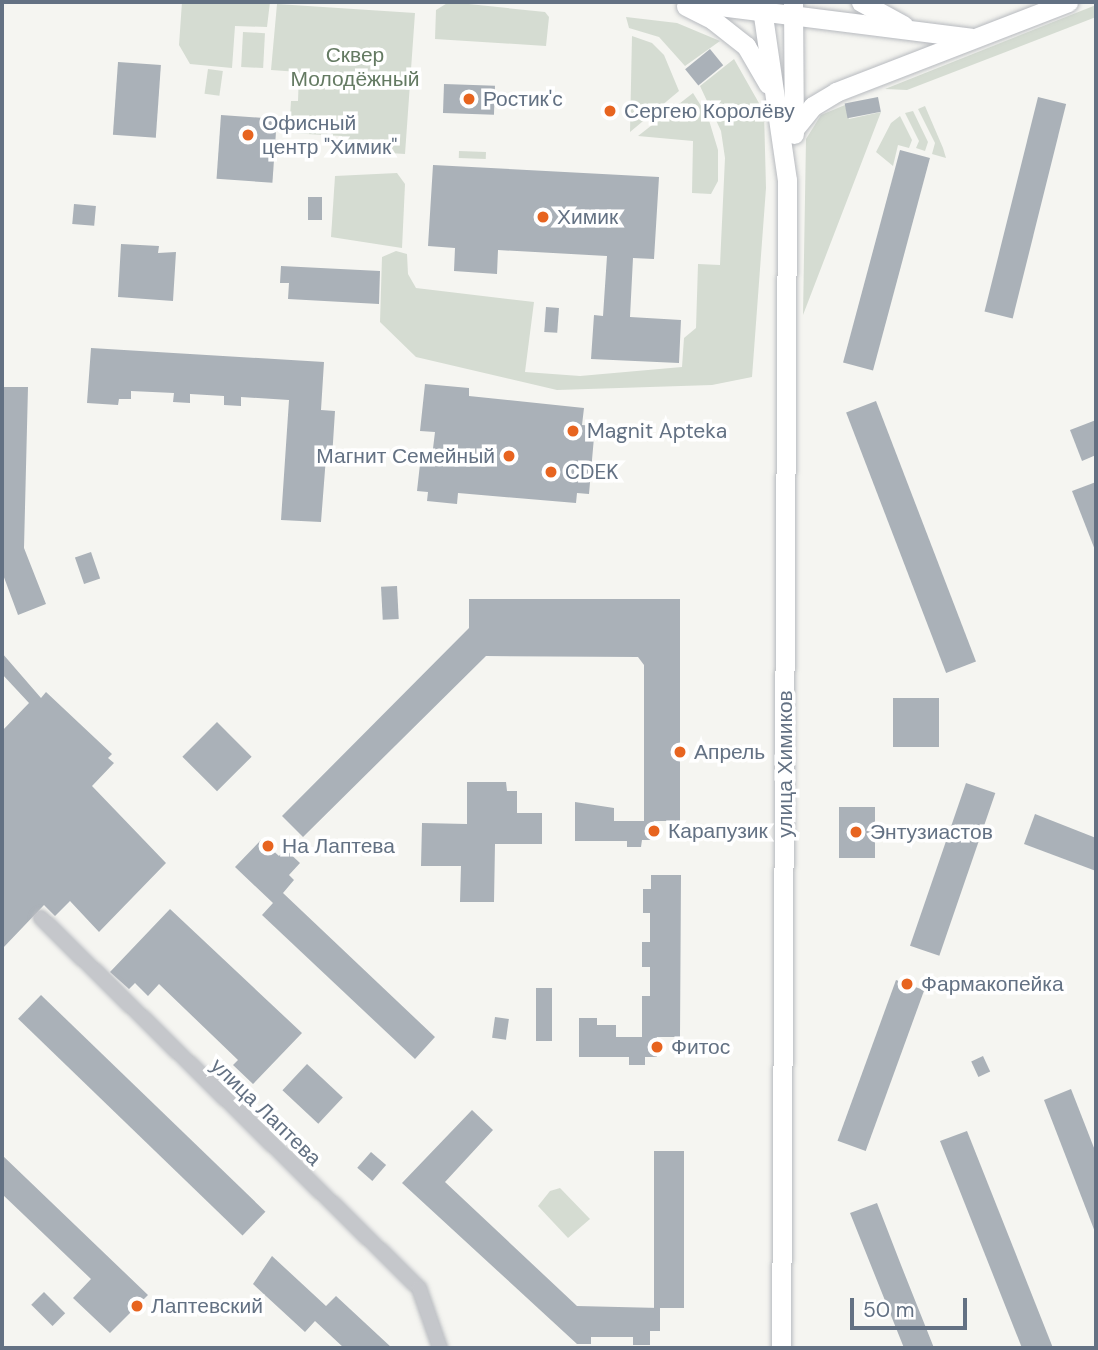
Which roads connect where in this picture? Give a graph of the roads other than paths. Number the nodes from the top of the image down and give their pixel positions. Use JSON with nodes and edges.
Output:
{"nodes":[{"id":1,"x":676,"y":2,"type":"edge"},
{"id":2,"x":688,"y":2,"type":"edge"},
{"id":3,"x":860,"y":2,"type":"edge"},
{"id":4,"x":1068,"y":2,"type":"edge"},
{"id":5,"x":762,"y":6,"type":"edge"},
{"id":6,"x":793,"y":9,"type":"edge"},
{"id":7,"x":913,"y":31,"type":"junction"},
{"id":8,"x":976,"y":38,"type":"junction"},
{"id":9,"x":775,"y":101,"type":"junction"},
{"id":10,"x":795,"y":128,"type":"junction"},
{"id":11,"x":787,"y":180,"type":"junction"},
{"id":12,"x":41,"y":918,"type":"dead end"},
{"id":13,"x":440,"y":1348,"type":"edge"},
{"id":14,"x":781,"y":1348,"type":"edge"}],
"edges":[{"from":1,"to":9,"type":"main road"},
{"from":2,"to":5,"type":"main road"},
{"from":3,"to":7,"type":"main road"},
{"from":4,"to":8,"type":"main road"},
{"from":5,"to":6,"type":"main road"},
{"from":5,"to":9,"type":"main road","name":"улица Химиков"},
{"from":6,"to":7,"type":"main road"},
{"from":6,"to":10,"type":"main road","name":"улица Химиков"},
{"from":7,"to":8,"type":"main road"},
{"from":8,"to":10,"type":"main road"},
{"from":9,"to":11,"type":"main road","name":"улица Химиков"},
{"from":10,"to":11,"type":"main road","name":"улица Химиков"},
{"from":11,"to":14,"type":"main road","name":"улица Химиков"},
{"from":12,"to":13,"type":"street","name":"улица Лаптева"}]}
